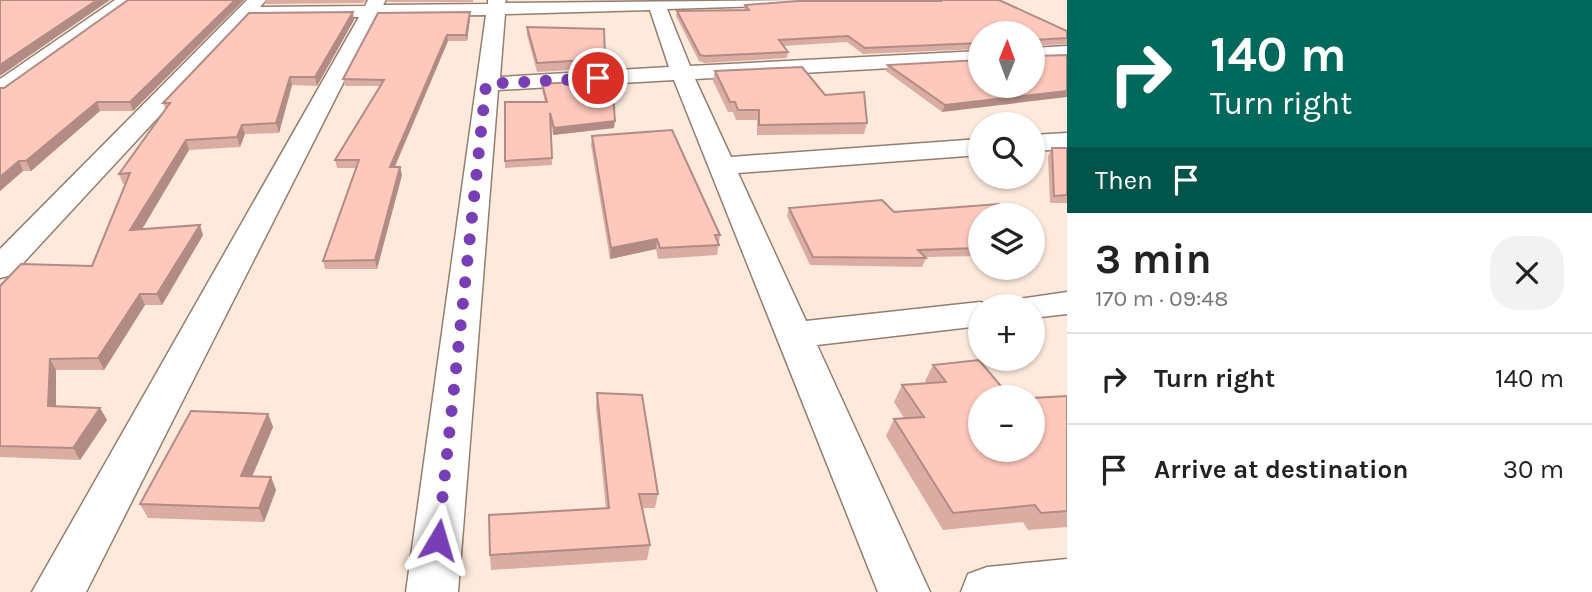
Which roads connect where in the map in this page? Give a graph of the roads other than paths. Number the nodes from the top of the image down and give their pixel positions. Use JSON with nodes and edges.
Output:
{"nodes":[{"id":1,"x":127,"y":0,"type":"edge"},
{"id":2,"x":794,"y":0,"type":"edge"},
{"id":3,"x":656,"y":2,"type":"edge"},
{"id":4,"x":497,"y":5,"type":"edge"},
{"id":5,"x":374,"y":6,"type":"edge"},
{"id":6,"x":252,"y":7,"type":"edge"},
{"id":7,"x":1067,"y":52,"type":"edge"},
{"id":8,"x":1045,"y":53,"type":"edge"},
{"id":9,"x":968,"y":58,"type":"edge"},
{"id":10,"x":682,"y":74,"type":"junction"},
{"id":11,"x":486,"y":84,"type":"junction"},
{"id":12,"x":0,"y":89,"type":"edge"},
{"id":13,"x":1067,"y":141,"type":"edge"},
{"id":14,"x":1045,"y":143,"type":"edge"},
{"id":15,"x":968,"y":148,"type":"edge"},
{"id":16,"x":721,"y":166,"type":"junction"},
{"id":17,"x":0,"y":268,"type":"edge"},
{"id":18,"x":1067,"y":303,"type":"edge"},
{"id":19,"x":1045,"y":306,"type":"edge"},
{"id":20,"x":968,"y":315,"type":"edge"},
{"id":21,"x":796,"y":335,"type":"junction"},
{"id":22,"x":1067,"y":583,"type":"edge"},
{"id":23,"x":58,"y":592,"type":"edge"},
{"id":24,"x":432,"y":592,"type":"edge"},
{"id":25,"x":904,"y":592,"type":"edge"},
{"id":26,"x":987,"y":592,"type":"edge"}],
"edges":[{"from":1,"to":12,"type":"street"},
{"from":2,"to":3,"type":"street"},
{"from":3,"to":4,"type":"street"},
{"from":3,"to":10,"type":"street"},
{"from":4,"to":5,"type":"street"},
{"from":4,"to":11,"type":"street"},
{"from":5,"to":6,"type":"street"},
{"from":5,"to":23,"type":"street"},
{"from":6,"to":17,"type":"street"},
{"from":7,"to":8,"type":"street"},
{"from":9,"to":10,"type":"street"},
{"from":10,"to":11,"type":"street"},
{"from":10,"to":16,"type":"street"},
{"from":11,"to":24,"type":"street"},
{"from":13,"to":14,"type":"street"},
{"from":15,"to":16,"type":"street"},
{"from":16,"to":21,"type":"street"},
{"from":18,"to":19,"type":"street"},
{"from":20,"to":21,"type":"street"},
{"from":21,"to":25,"type":"street"},
{"from":22,"to":26,"type":"street"}]}
